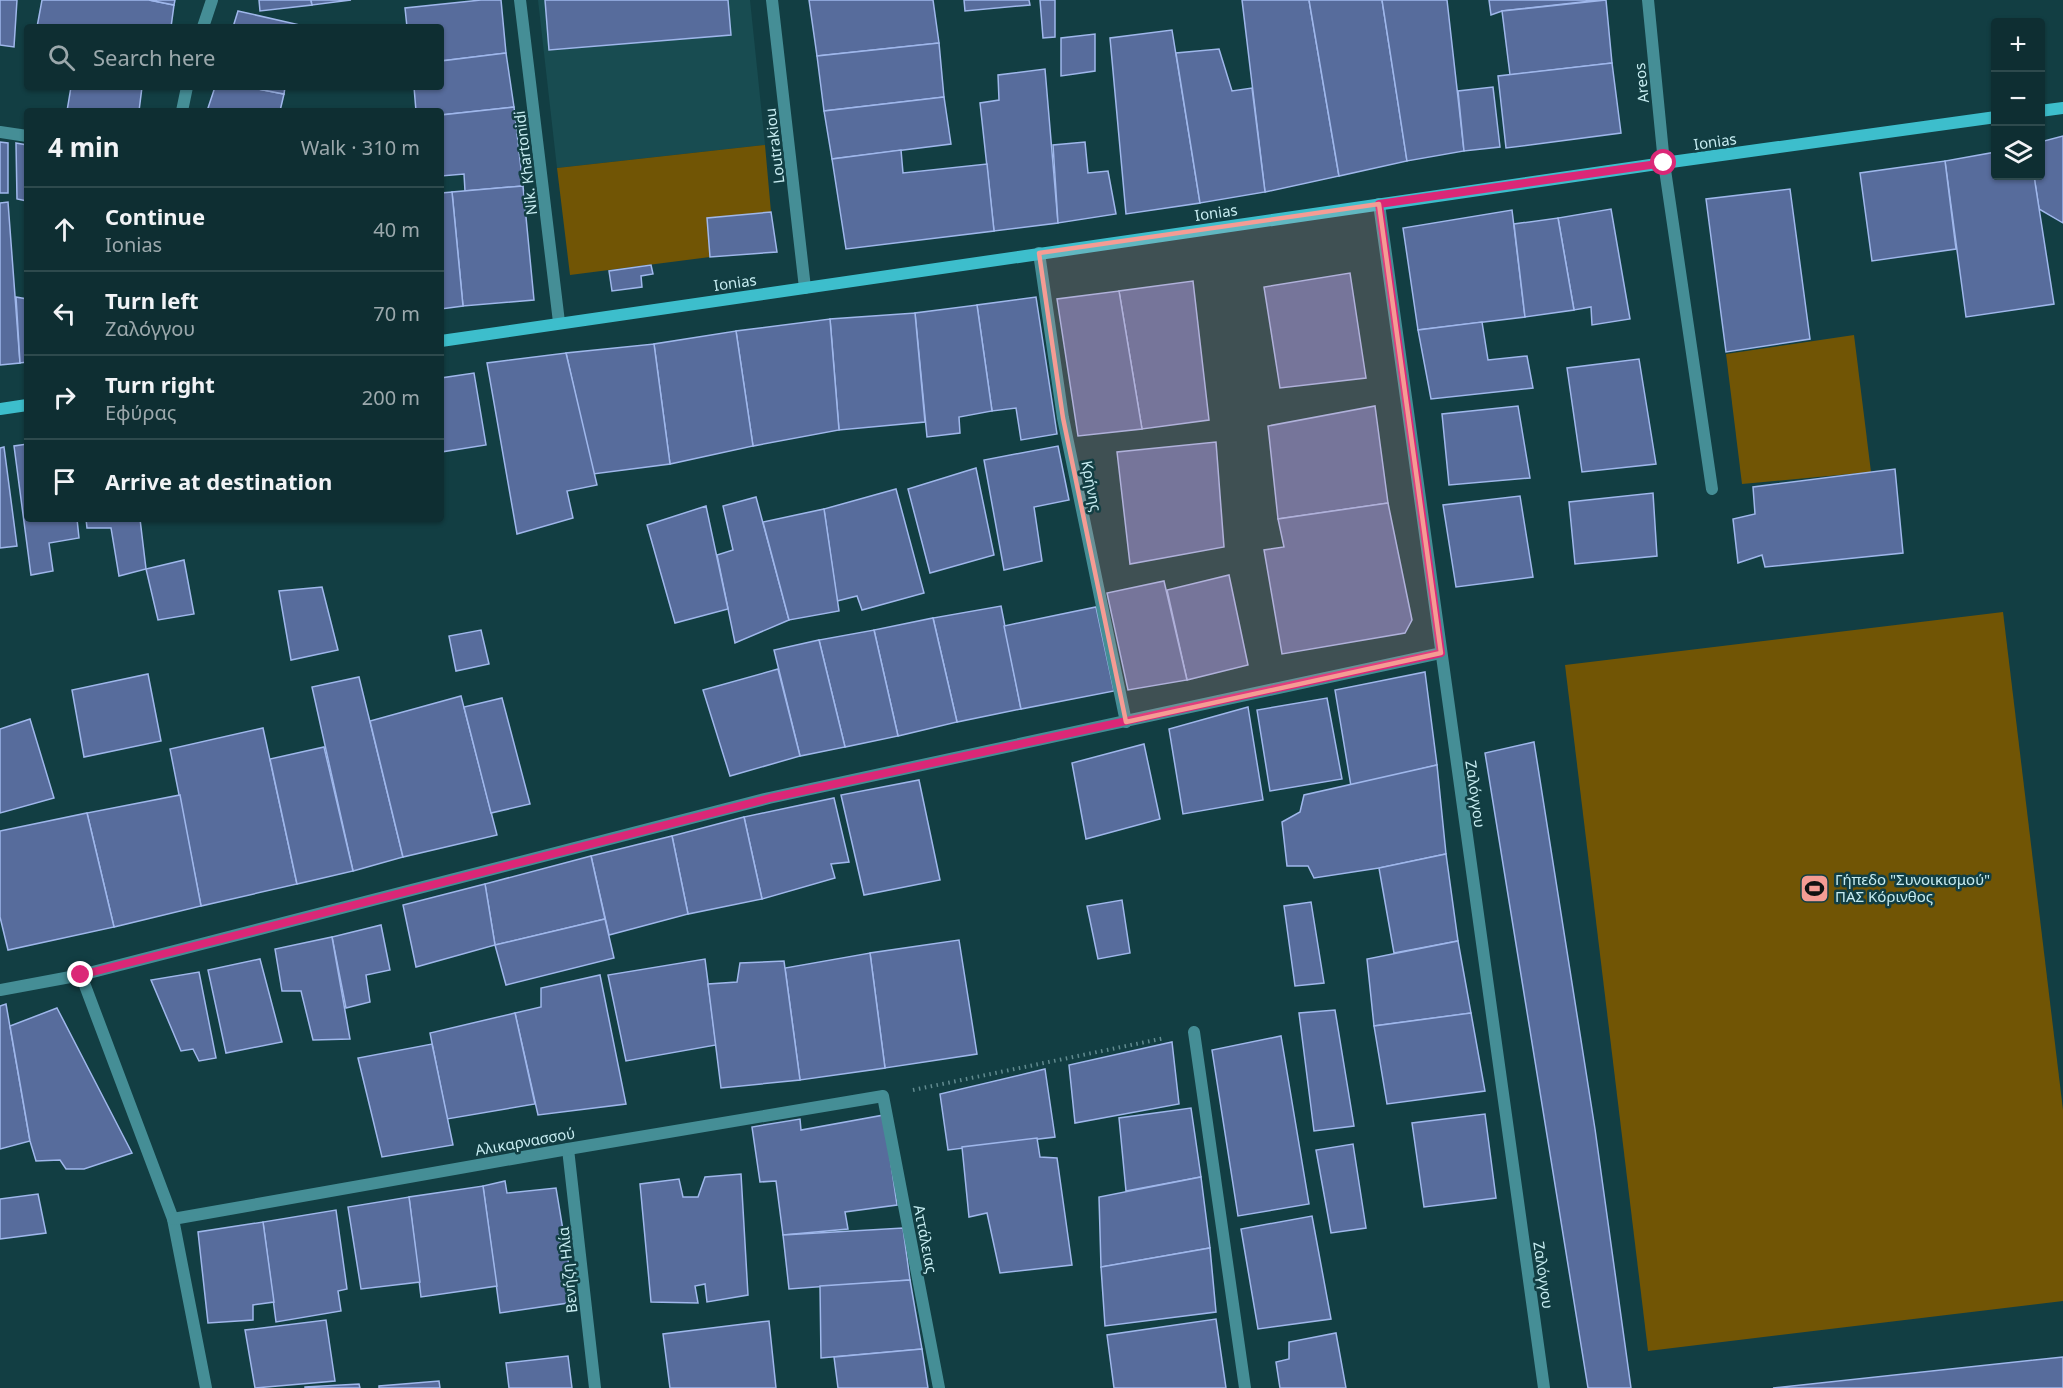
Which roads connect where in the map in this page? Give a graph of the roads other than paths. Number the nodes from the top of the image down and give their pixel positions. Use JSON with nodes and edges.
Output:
{"nodes":[{"id":1,"x":212,"y":0,"type":"edge"},
{"id":2,"x":520,"y":0,"type":"edge"},
{"id":3,"x":772,"y":0,"type":"edge"},
{"id":4,"x":1648,"y":0,"type":"edge"},
{"id":5,"x":204,"y":24,"type":"edge"},
{"id":6,"x":186,"y":90,"type":"edge"},
{"id":7,"x":183,"y":108,"type":"edge"},
{"id":8,"x":2063,"y":108,"type":"edge"},
{"id":9,"x":2045,"y":110,"type":"edge"},
{"id":10,"x":1991,"y":118,"type":"edge"},
{"id":11,"x":0,"y":132,"type":"edge"},
{"id":12,"x":24,"y":136,"type":"edge"},
{"id":13,"x":1664,"y":163,"type":"junction"},
{"id":14,"x":1379,"y":204,"type":"junction"},
{"id":15,"x":1039,"y":253,"type":"junction"},
{"id":16,"x":805,"y":288,"type":"junction"},
{"id":17,"x":559,"y":322,"type":"junction"},
{"id":18,"x":444,"y":341,"type":"edge"},
{"id":19,"x":24,"y":405,"type":"edge"},
{"id":20,"x":0,"y":409,"type":"edge"},
{"id":21,"x":1712,"y":489,"type":"dead end"},
{"id":22,"x":1441,"y":653,"type":"junction"},
{"id":23,"x":1126,"y":722,"type":"junction"},
{"id":24,"x":81,"y":975,"type":"junction"},
{"id":25,"x":0,"y":990,"type":"edge"},
{"id":26,"x":1194,"y":1032,"type":"road end"},
{"id":27,"x":883,"y":1096,"type":"joint"},
{"id":28,"x":568,"y":1149,"type":"junction"},
{"id":29,"x":173,"y":1220,"type":"junction"},
{"id":30,"x":206,"y":1388,"type":"edge"},
{"id":31,"x":595,"y":1388,"type":"edge"},
{"id":32,"x":939,"y":1388,"type":"edge"},
{"id":33,"x":1245,"y":1388,"type":"edge"},
{"id":34,"x":1544,"y":1388,"type":"edge"}],
"edges":[{"from":1,"to":5,"type":"street"},
{"from":2,"to":17,"type":"street","name":"Nik. Khartonidi"},
{"from":3,"to":16,"type":"street","name":"Loutrakiou"},
{"from":4,"to":13,"type":"street","name":"Areos"},
{"from":6,"to":7,"type":"street"},
{"from":8,"to":9,"type":"street"},
{"from":10,"to":13,"type":"street","name":"Ionias"},
{"from":11,"to":12,"type":"street"},
{"from":13,"to":14,"type":"street","name":"Ionias"},
{"from":13,"to":21,"type":"street","name":"Areos"},
{"from":14,"to":15,"type":"street","name":"Ionias"},
{"from":14,"to":22,"type":"street","name":"Ζαλόγγου"},
{"from":15,"to":16,"type":"street","name":"Ionias"},
{"from":15,"to":23,"type":"street","name":"Κρήνης"},
{"from":16,"to":17,"type":"street","name":"Ionias"},
{"from":17,"to":18,"type":"street","name":"Ionias"},
{"from":19,"to":20,"type":"street"},
{"from":22,"to":23,"type":"street"},
{"from":22,"to":34,"type":"street","name":"Ζαλόγγου"},
{"from":23,"to":24,"type":"street"},
{"from":24,"to":25,"type":"street"},
{"from":24,"to":29,"type":"street"},
{"from":26,"to":33,"type":"street"},
{"from":27,"to":28,"type":"street","name":"Αλικαρνασσού"},
{"from":27,"to":32,"type":"street","name":"Αττάλειας"},
{"from":28,"to":29,"type":"street","name":"Αλικαρνασσού"},
{"from":28,"to":31,"type":"street","name":"Βενήζη Ηλία"},
{"from":29,"to":30,"type":"street"}]}
